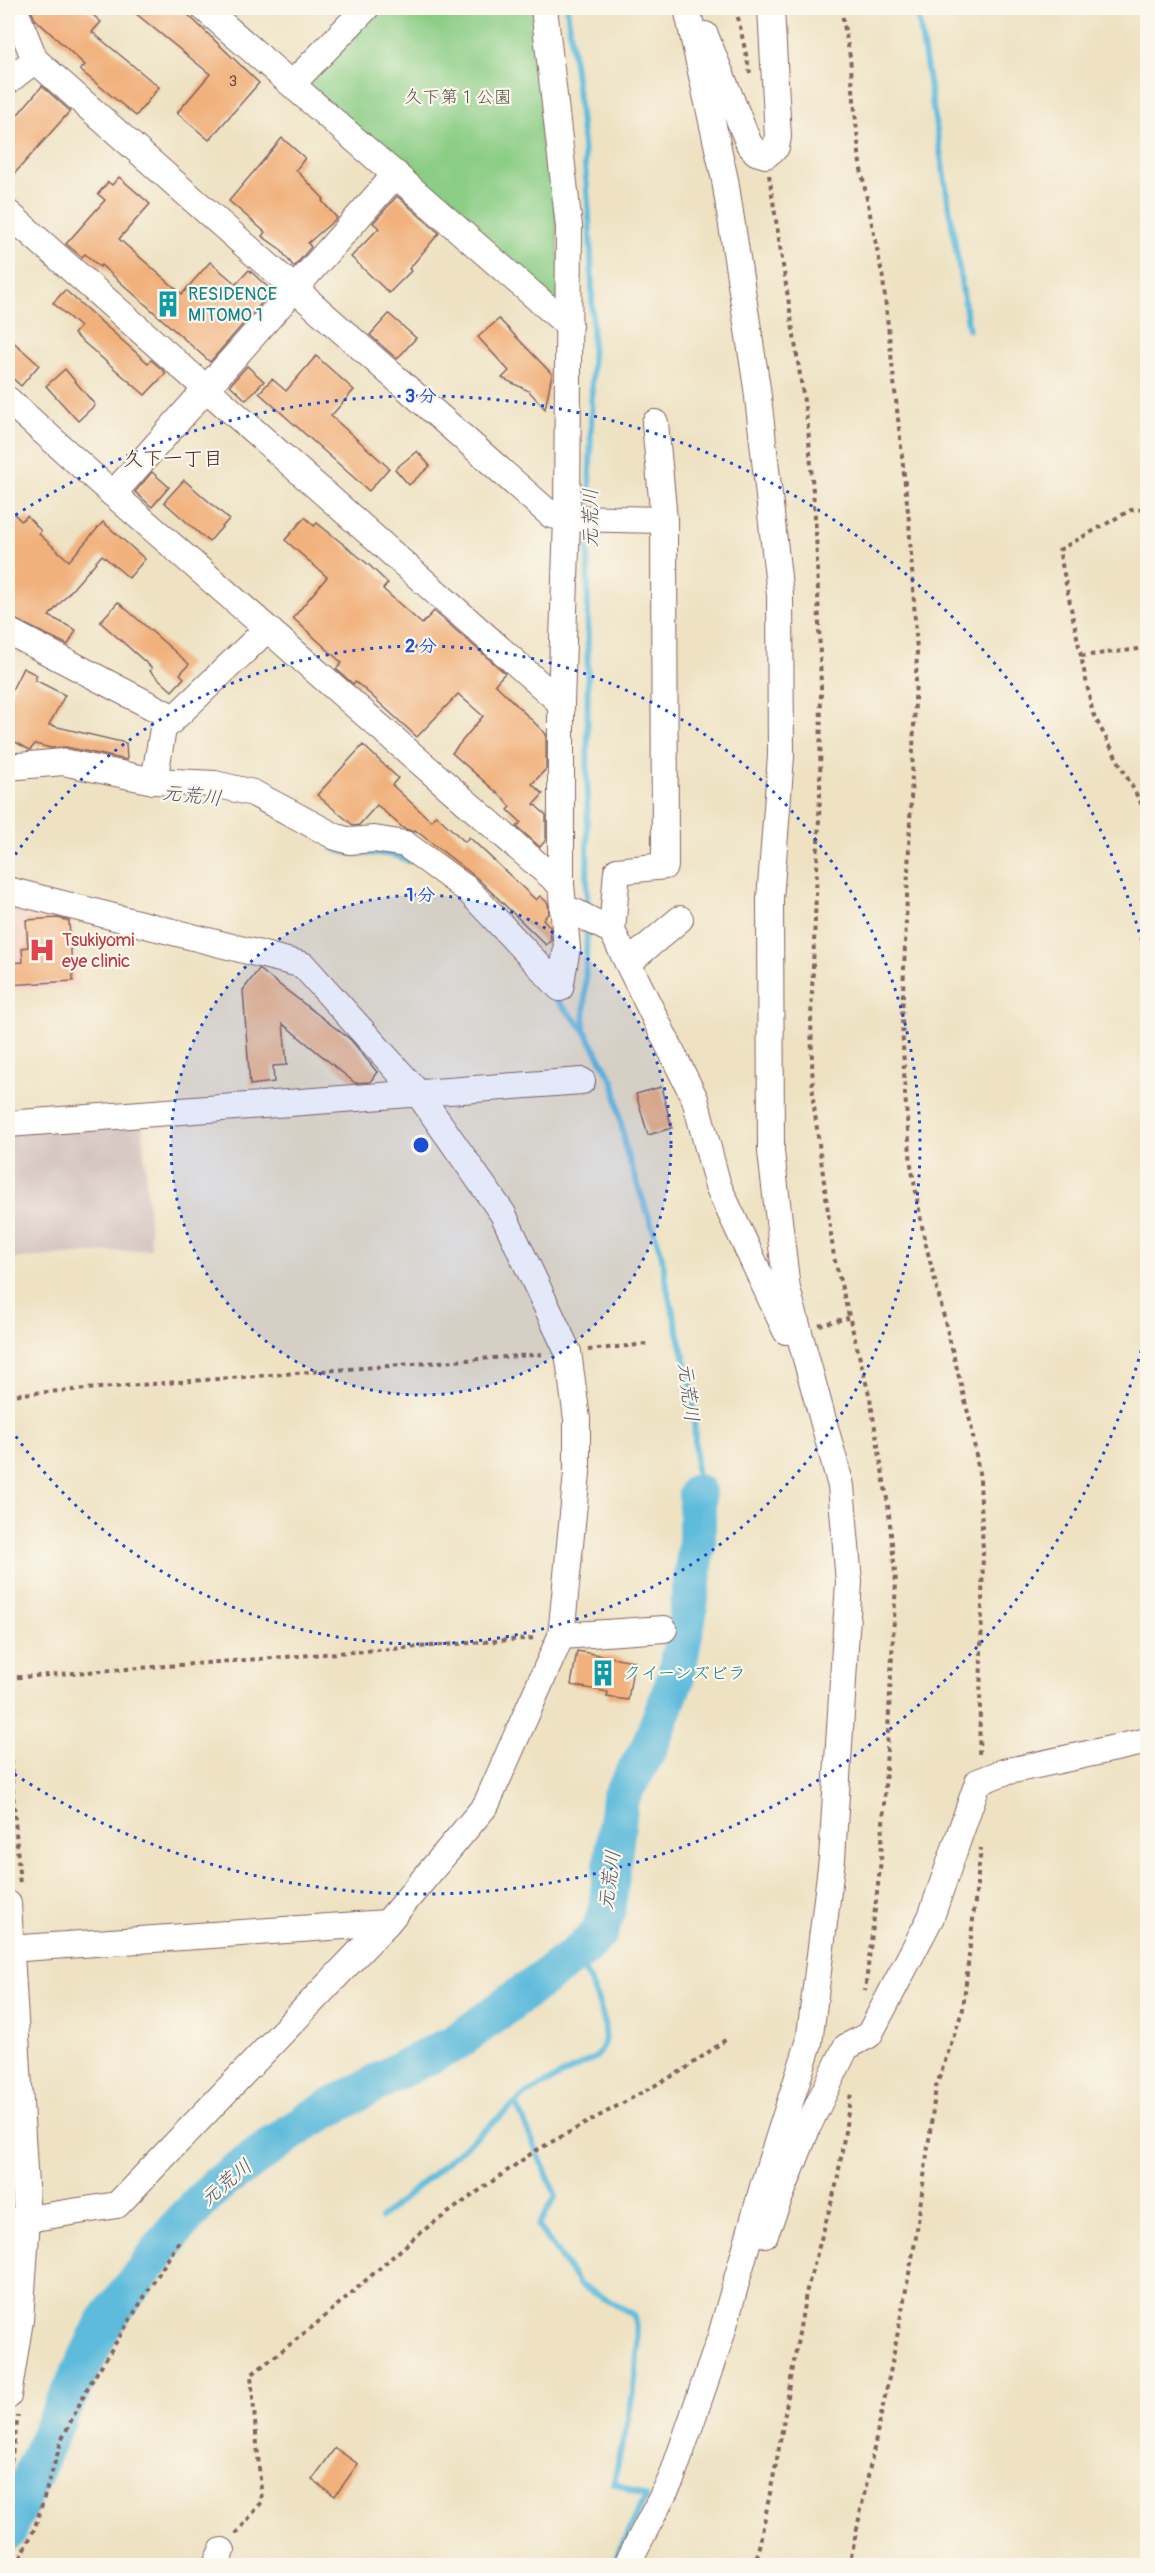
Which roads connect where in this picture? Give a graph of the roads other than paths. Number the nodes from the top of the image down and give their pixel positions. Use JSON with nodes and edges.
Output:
{"nodes":[{"id":1,"x":14,"y":8,"type":"edge"},
{"id":2,"x":204,"y":8,"type":"edge"},
{"id":3,"x":366,"y":8,"type":"edge"},
{"id":4,"x":544,"y":8,"type":"edge"},
{"id":5,"x":687,"y":8,"type":"edge"},
{"id":6,"x":692,"y":8,"type":"edge"},
{"id":7,"x":771,"y":8,"type":"edge"},
{"id":8,"x":35,"y":60,"type":"junction"},
{"id":9,"x":8,"y":81,"type":"edge"},
{"id":10,"x":292,"y":84,"type":"junction"},
{"id":11,"x":396,"y":174,"type":"junction"},
{"id":12,"x":8,"y":213,"type":"edge"},
{"id":13,"x":294,"y":289,"type":"junction"},
{"id":14,"x":569,"y":326,"type":"junction"},
{"id":15,"x":207,"y":388,"type":"junction"},
{"id":16,"x":8,"y":400,"type":"edge"},
{"id":17,"x":655,"y":423,"type":"dead end"},
{"id":18,"x":113,"y":494,"type":"junction"},
{"id":19,"x":572,"y":518,"type":"junction"},
{"id":20,"x":664,"y":520,"type":"junction"},
{"id":21,"x":266,"y":630,"type":"junction"},
{"id":22,"x":8,"y":631,"type":"edge"},
{"id":23,"x":561,"y":703,"type":"junction"},
{"id":24,"x":174,"y":718,"type":"junction"},
{"id":25,"x":8,"y":767,"type":"edge"},
{"id":26,"x":154,"y":781,"type":"junction"},
{"id":27,"x":8,"y":890,"type":"edge"},
{"id":28,"x":567,"y":902,"type":"junction"},
{"id":29,"x":680,"y":919,"type":"dead end"},
{"id":30,"x":608,"y":928,"type":"junction"},
{"id":31,"x":628,"y":963,"type":"junction"},
{"id":32,"x":582,"y":1081,"type":"dead end"},
{"id":33,"x":418,"y":1093,"type":"junction"},
{"id":34,"x":8,"y":1124,"type":"edge"},
{"id":35,"x":800,"y":1338,"type":"junction"},
{"id":36,"x":664,"y":1629,"type":"dead end"},
{"id":37,"x":561,"y":1636,"type":"junction"},
{"id":38,"x":1148,"y":1741,"type":"edge"},
{"id":39,"x":14,"y":1897,"type":"edge"},
{"id":40,"x":387,"y":1923,"type":"junction"},
{"id":41,"x":9,"y":1949,"type":"edge"},
{"id":42,"x":17,"y":2220,"type":"edge"},
{"id":43,"x":721,"y":2336,"type":"junction"},
{"id":44,"x":8,"y":2396,"type":"edge"},
{"id":45,"x":626,"y":2565,"type":"edge"}],
"edges":[{"from":1,"to":8,"type":"street"},
{"from":2,"to":10,"type":"street"},
{"from":3,"to":10,"type":"street"},
{"from":4,"to":14,"type":"street"},
{"from":5,"to":35,"type":"street"},
{"from":6,"to":7,"type":"street"},
{"from":8,"to":9,"type":"street"},
{"from":8,"to":13,"type":"street"},
{"from":10,"to":11,"type":"street"},
{"from":11,"to":13,"type":"street"},
{"from":11,"to":14,"type":"street"},
{"from":12,"to":15,"type":"street"},
{"from":13,"to":15,"type":"street"},
{"from":13,"to":19,"type":"street"},
{"from":14,"to":19,"type":"street"},
{"from":15,"to":18,"type":"street"},
{"from":15,"to":23,"type":"street"},
{"from":16,"to":18,"type":"street"},
{"from":17,"to":20,"type":"street"},
{"from":18,"to":21,"type":"street"},
{"from":19,"to":20,"type":"street"},
{"from":19,"to":23,"type":"street"},
{"from":20,"to":30,"type":"street"},
{"from":21,"to":24,"type":"street"},
{"from":21,"to":28,"type":"street"},
{"from":22,"to":24,"type":"street"},
{"from":23,"to":28,"type":"street"},
{"from":24,"to":26,"type":"street"},
{"from":25,"to":26,"type":"street"},
{"from":26,"to":28,"type":"street"},
{"from":27,"to":33,"type":"street"},
{"from":28,"to":30,"type":"street"},
{"from":29,"to":31,"type":"street"},
{"from":30,"to":31,"type":"street"},
{"from":31,"to":35,"type":"street"},
{"from":32,"to":33,"type":"street"},
{"from":33,"to":34,"type":"street"},
{"from":33,"to":37,"type":"street"},
{"from":35,"to":43,"type":"street"},
{"from":36,"to":37,"type":"street"},
{"from":37,"to":40,"type":"street"},
{"from":38,"to":43,"type":"street"},
{"from":39,"to":41,"type":"street"},
{"from":40,"to":41,"type":"street"},
{"from":40,"to":42,"type":"street"},
{"from":41,"to":42,"type":"street"},
{"from":42,"to":44,"type":"street"},
{"from":43,"to":45,"type":"street"}]}
